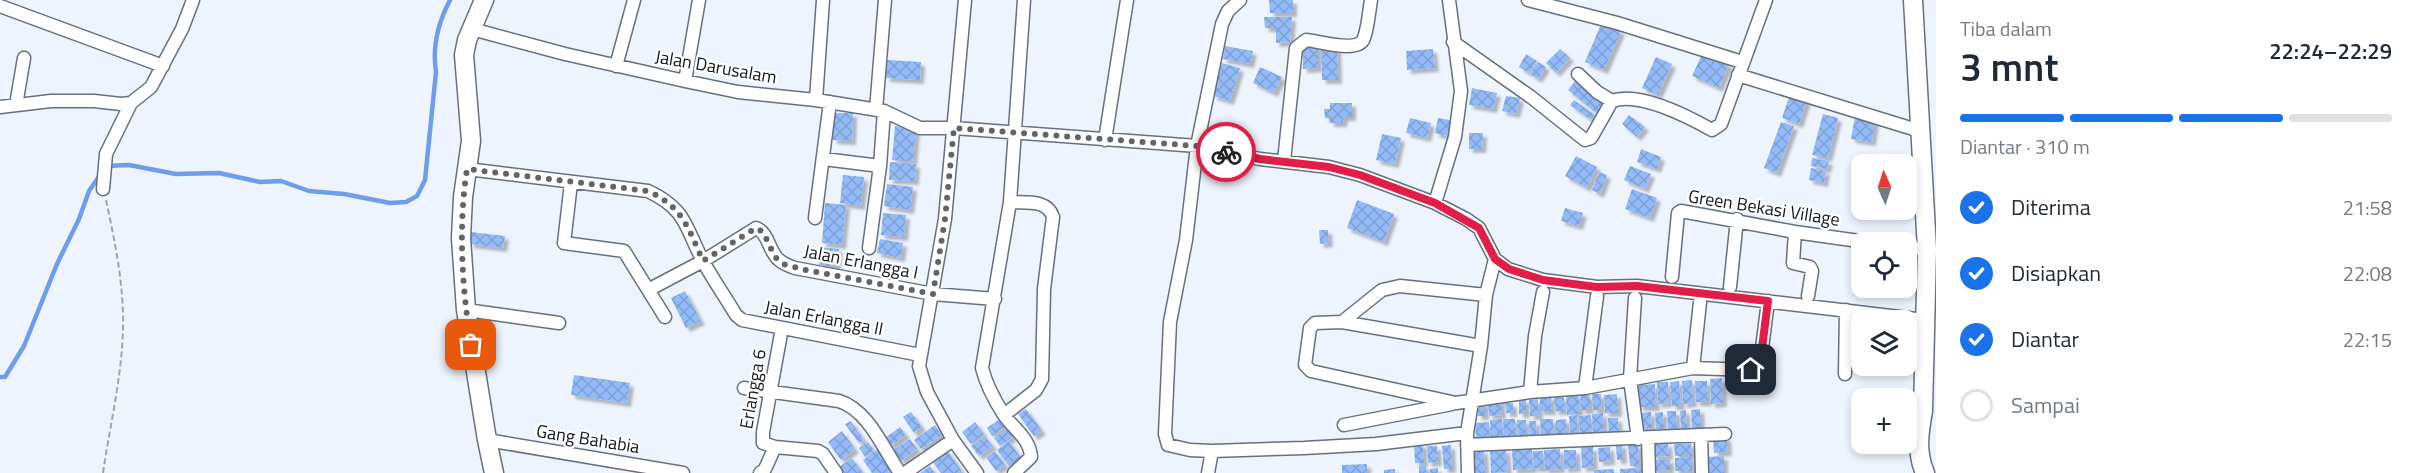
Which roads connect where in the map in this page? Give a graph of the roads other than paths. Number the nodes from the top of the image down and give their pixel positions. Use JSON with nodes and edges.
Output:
{"nodes":[{"id":1,"x":193,"y":0,"type":"edge"},
{"id":2,"x":483,"y":0,"type":"edge"},
{"id":3,"x":634,"y":0,"type":"edge"},
{"id":4,"x":699,"y":0,"type":"edge"},
{"id":5,"x":823,"y":0,"type":"edge"},
{"id":6,"x":885,"y":0,"type":"edge"},
{"id":7,"x":965,"y":0,"type":"edge"},
{"id":8,"x":1024,"y":0,"type":"edge"},
{"id":9,"x":1127,"y":0,"type":"edge"},
{"id":10,"x":1240,"y":0,"type":"edge"},
{"id":11,"x":1371,"y":0,"type":"edge"},
{"id":12,"x":1449,"y":0,"type":"edge"},
{"id":13,"x":1528,"y":0,"type":"edge"},
{"id":14,"x":1766,"y":0,"type":"edge"},
{"id":15,"x":1913,"y":0,"type":"edge"},
{"id":16,"x":1228,"y":5,"type":"edge"},
{"id":17,"x":0,"y":6,"type":"edge"},
{"id":18,"x":472,"y":29,"type":"junction"},
{"id":19,"x":1454,"y":42,"type":"junction"},
{"id":20,"x":24,"y":58,"type":"dead end"},
{"id":21,"x":1742,"y":62,"type":"junction"},
{"id":22,"x":163,"y":66,"type":"junction"},
{"id":23,"x":616,"y":66,"type":"junction"},
{"id":24,"x":1578,"y":74,"type":"dead end"},
{"id":25,"x":1738,"y":75,"type":"junction"},
{"id":26,"x":685,"y":81,"type":"junction"},
{"id":27,"x":816,"y":100,"type":"junction"},
{"id":28,"x":1612,"y":101,"type":"junction"},
{"id":29,"x":830,"y":102,"type":"junction"},
{"id":30,"x":131,"y":103,"type":"junction"},
{"id":31,"x":16,"y":105,"type":"junction"},
{"id":32,"x":0,"y":107,"type":"edge"},
{"id":33,"x":880,"y":110,"type":"junction"},
{"id":34,"x":954,"y":128,"type":"junction"},
{"id":35,"x":1920,"y":131,"type":"junction"},
{"id":36,"x":1013,"y":134,"type":"junction"},
{"id":37,"x":1105,"y":140,"type":"junction"},
{"id":38,"x":1197,"y":146,"type":"junction"},
{"id":39,"x":824,"y":159,"type":"junction"},
{"id":40,"x":1284,"y":161,"type":"junction"},
{"id":41,"x":880,"y":166,"type":"junction"},
{"id":42,"x":467,"y":169,"type":"junction"},
{"id":43,"x":571,"y":183,"type":"junction"},
{"id":44,"x":103,"y":189,"type":"road end"},
{"id":45,"x":1010,"y":202,"type":"junction"},
{"id":46,"x":1435,"y":203,"type":"junction"},
{"id":47,"x":815,"y":218,"type":"dead end"},
{"id":48,"x":1931,"y":218,"type":"edge"},
{"id":49,"x":1737,"y":219,"type":"junction"},
{"id":50,"x":1795,"y":232,"type":"junction"},
{"id":51,"x":1851,"y":240,"type":"edge"},
{"id":52,"x":869,"y":248,"type":"dead end"},
{"id":53,"x":1917,"y":249,"type":"edge"},
{"id":54,"x":1927,"y":249,"type":"junction"},
{"id":55,"x":1495,"y":259,"type":"junction"},
{"id":56,"x":703,"y":261,"type":"junction"},
{"id":57,"x":1672,"y":277,"type":"dead end"},
{"id":58,"x":1730,"y":287,"type":"dead end"},
{"id":59,"x":648,"y":290,"type":"junction"},
{"id":60,"x":1543,"y":292,"type":"dead end"},
{"id":61,"x":933,"y":294,"type":"junction"},
{"id":62,"x":1486,"y":295,"type":"junction"},
{"id":63,"x":1597,"y":296,"type":"dead end"},
{"id":64,"x":1808,"y":296,"type":"dead end"},
{"id":65,"x":995,"y":298,"type":"junction"},
{"id":66,"x":1635,"y":298,"type":"dead end"},
{"id":67,"x":1768,"y":301,"type":"junction"},
{"id":68,"x":1700,"y":302,"type":"dead end"},
{"id":69,"x":466,"y":310,"type":"junction"},
{"id":70,"x":1846,"y":310,"type":"junction"},
{"id":71,"x":665,"y":317,"type":"dead end"},
{"id":72,"x":1925,"y":320,"type":"junction"},
{"id":73,"x":560,"y":322,"type":"dead end"},
{"id":74,"x":1342,"y":322,"type":"junction"},
{"id":75,"x":782,"y":328,"type":"junction"},
{"id":76,"x":1481,"y":346,"type":"junction"},
{"id":77,"x":920,"y":355,"type":"junction"},
{"id":78,"x":1693,"y":368,"type":"junction"},
{"id":79,"x":1845,"y":374,"type":"dead end"},
{"id":80,"x":1630,"y":379,"type":"junction"},
{"id":81,"x":744,"y":388,"type":"dead end"},
{"id":82,"x":1585,"y":388,"type":"junction"},
{"id":83,"x":771,"y":392,"type":"junction"},
{"id":84,"x":1530,"y":392,"type":"junction"},
{"id":85,"x":1472,"y":401,"type":"junction"},
{"id":86,"x":1456,"y":403,"type":"junction"},
{"id":87,"x":1004,"y":415,"type":"junction"},
{"id":88,"x":1344,"y":425,"type":"dead end"},
{"id":89,"x":1725,"y":434,"type":"dead end"},
{"id":90,"x":1701,"y":435,"type":"junction"},
{"id":91,"x":1643,"y":438,"type":"junction"},
{"id":92,"x":1467,"y":439,"type":"junction"},
{"id":93,"x":487,"y":440,"type":"junction"},
{"id":94,"x":953,"y":440,"type":"junction"},
{"id":95,"x":775,"y":447,"type":"junction"},
{"id":96,"x":1212,"y":451,"type":"junction"},
{"id":97,"x":494,"y":473,"type":"edge"},
{"id":98,"x":684,"y":473,"type":"edge"},
{"id":99,"x":760,"y":473,"type":"edge"},
{"id":100,"x":836,"y":473,"type":"edge"},
{"id":101,"x":900,"y":473,"type":"edge"},
{"id":102,"x":905,"y":473,"type":"edge"},
{"id":103,"x":976,"y":473,"type":"edge"},
{"id":104,"x":1014,"y":473,"type":"edge"},
{"id":105,"x":1208,"y":473,"type":"edge"},
{"id":106,"x":1468,"y":473,"type":"edge"},
{"id":107,"x":1649,"y":473,"type":"edge"},
{"id":108,"x":1702,"y":473,"type":"edge"},
{"id":109,"x":1925,"y":473,"type":"edge"}],
"edges":[{"from":1,"to":22,"type":"street"},
{"from":2,"to":18,"type":"main road"},
{"from":3,"to":23,"type":"street"},
{"from":4,"to":26,"type":"street"},
{"from":5,"to":27,"type":"street"},
{"from":6,"to":33,"type":"street"},
{"from":7,"to":34,"type":"street"},
{"from":8,"to":36,"type":"street"},
{"from":9,"to":37,"type":"street"},
{"from":10,"to":16,"type":"street"},
{"from":11,"to":40,"type":"street"},
{"from":12,"to":19,"type":"street"},
{"from":13,"to":21,"type":"street"},
{"from":14,"to":21,"type":"street"},
{"from":15,"to":35,"type":"main road"},
{"from":16,"to":38,"type":"street"},
{"from":17,"to":22,"type":"street"},
{"from":18,"to":23,"type":"street","name":"Jalan Darusalam"},
{"from":18,"to":42,"type":"main road"},
{"from":19,"to":28,"type":"street"},
{"from":19,"to":46,"type":"street"},
{"from":20,"to":31,"type":"street"},
{"from":21,"to":25,"type":"street"},
{"from":22,"to":30,"type":"street"},
{"from":23,"to":26,"type":"street","name":"Jalan Darusalam"},
{"from":24,"to":28,"type":"street"},
{"from":25,"to":28,"type":"street"},
{"from":25,"to":35,"type":"street"},
{"from":26,"to":27,"type":"street","name":"Jalan Darusalam"},
{"from":27,"to":29,"type":"street","name":"Jalan Darusalam"},
{"from":29,"to":33,"type":"street","name":"Jalan Darusalam"},
{"from":29,"to":39,"type":"street"},
{"from":30,"to":31,"type":"street"},
{"from":30,"to":44,"type":"street"},
{"from":31,"to":32,"type":"street"},
{"from":33,"to":34,"type":"street","name":"Jalan Darusalam"},
{"from":33,"to":41,"type":"street"},
{"from":34,"to":36,"type":"street","name":"Jalan Darusalam"},
{"from":34,"to":61,"type":"street"},
{"from":35,"to":48,"type":"main road"},
{"from":36,"to":37,"type":"street","name":"Jalan Darusalam"},
{"from":36,"to":45,"type":"street"},
{"from":37,"to":38,"type":"street","name":"Jalan Darusalam"},
{"from":38,"to":40,"type":"street","name":"Jalan Darusalam"},
{"from":38,"to":96,"type":"street"},
{"from":39,"to":41,"type":"street"},
{"from":39,"to":47,"type":"street"},
{"from":40,"to":46,"type":"street","name":"Jalan Darusalam"},
{"from":41,"to":52,"type":"street"},
{"from":42,"to":43,"type":"street","name":"Jalan Erlangga II"},
{"from":42,"to":69,"type":"main road"},
{"from":43,"to":56,"type":"street","name":"Jalan Erlangga II"},
{"from":43,"to":59,"type":"street"},
{"from":45,"to":65,"type":"street"},
{"from":45,"to":87,"type":"street"},
{"from":46,"to":55,"type":"street","name":"Jalan Darusalam"},
{"from":48,"to":54,"type":"main road"},
{"from":49,"to":50,"type":"street","name":"Green Bekasi Village"},
{"from":49,"to":57,"type":"street","name":"Green Bekasi Village"},
{"from":49,"to":58,"type":"street"},
{"from":50,"to":51,"type":"street","name":"Green Bekasi Village"},
{"from":50,"to":64,"type":"street"},
{"from":53,"to":54,"type":"street"},
{"from":54,"to":72,"type":"main road"},
{"from":55,"to":62,"type":"street"},
{"from":55,"to":67,"type":"street"},
{"from":56,"to":59,"type":"street"},
{"from":56,"to":61,"type":"street","name":"Jalan Erlangga I"},
{"from":56,"to":75,"type":"street","name":"Jalan Erlangga II"},
{"from":59,"to":71,"type":"street"},
{"from":60,"to":84,"type":"street"},
{"from":61,"to":65,"type":"street"},
{"from":61,"to":77,"type":"street"},
{"from":62,"to":74,"type":"street"},
{"from":62,"to":76,"type":"street"},
{"from":63,"to":82,"type":"street"},
{"from":65,"to":87,"type":"street"},
{"from":66,"to":80,"type":"street"},
{"from":67,"to":70,"type":"street"},
{"from":67,"to":78,"type":"street"},
{"from":68,"to":78,"type":"street"},
{"from":69,"to":73,"type":"street"},
{"from":69,"to":93,"type":"main road"},
{"from":70,"to":72,"type":"street"},
{"from":70,"to":79,"type":"street"},
{"from":72,"to":109,"type":"main road"},
{"from":74,"to":76,"type":"street"},
{"from":74,"to":86,"type":"street"},
{"from":75,"to":77,"type":"street","name":"Jalan Erlangga II"},
{"from":75,"to":83,"type":"street","name":"Erlangga 6"},
{"from":76,"to":85,"type":"street"},
{"from":77,"to":94,"type":"street"},
{"from":78,"to":80,"type":"street"},
{"from":80,"to":82,"type":"street"},
{"from":80,"to":91,"type":"street"},
{"from":81,"to":83,"type":"street"},
{"from":82,"to":84,"type":"street"},
{"from":83,"to":95,"type":"street","name":"Erlangga 6"},
{"from":83,"to":101,"type":"street"},
{"from":84,"to":85,"type":"street"},
{"from":85,"to":86,"type":"street"},
{"from":85,"to":92,"type":"street"},
{"from":86,"to":88,"type":"street"},
{"from":87,"to":104,"type":"street"},
{"from":89,"to":90,"type":"street"},
{"from":90,"to":91,"type":"street"},
{"from":90,"to":108,"type":"street"},
{"from":91,"to":92,"type":"street"},
{"from":91,"to":107,"type":"street"},
{"from":92,"to":96,"type":"street"},
{"from":92,"to":106,"type":"street"},
{"from":93,"to":97,"type":"main road"},
{"from":93,"to":98,"type":"street","name":"Gang Bahabia"},
{"from":94,"to":102,"type":"street"},
{"from":94,"to":103,"type":"street"},
{"from":95,"to":99,"type":"street"},
{"from":95,"to":100,"type":"street","name":"Erlangga 6"},
{"from":96,"to":105,"type":"street"}]}
